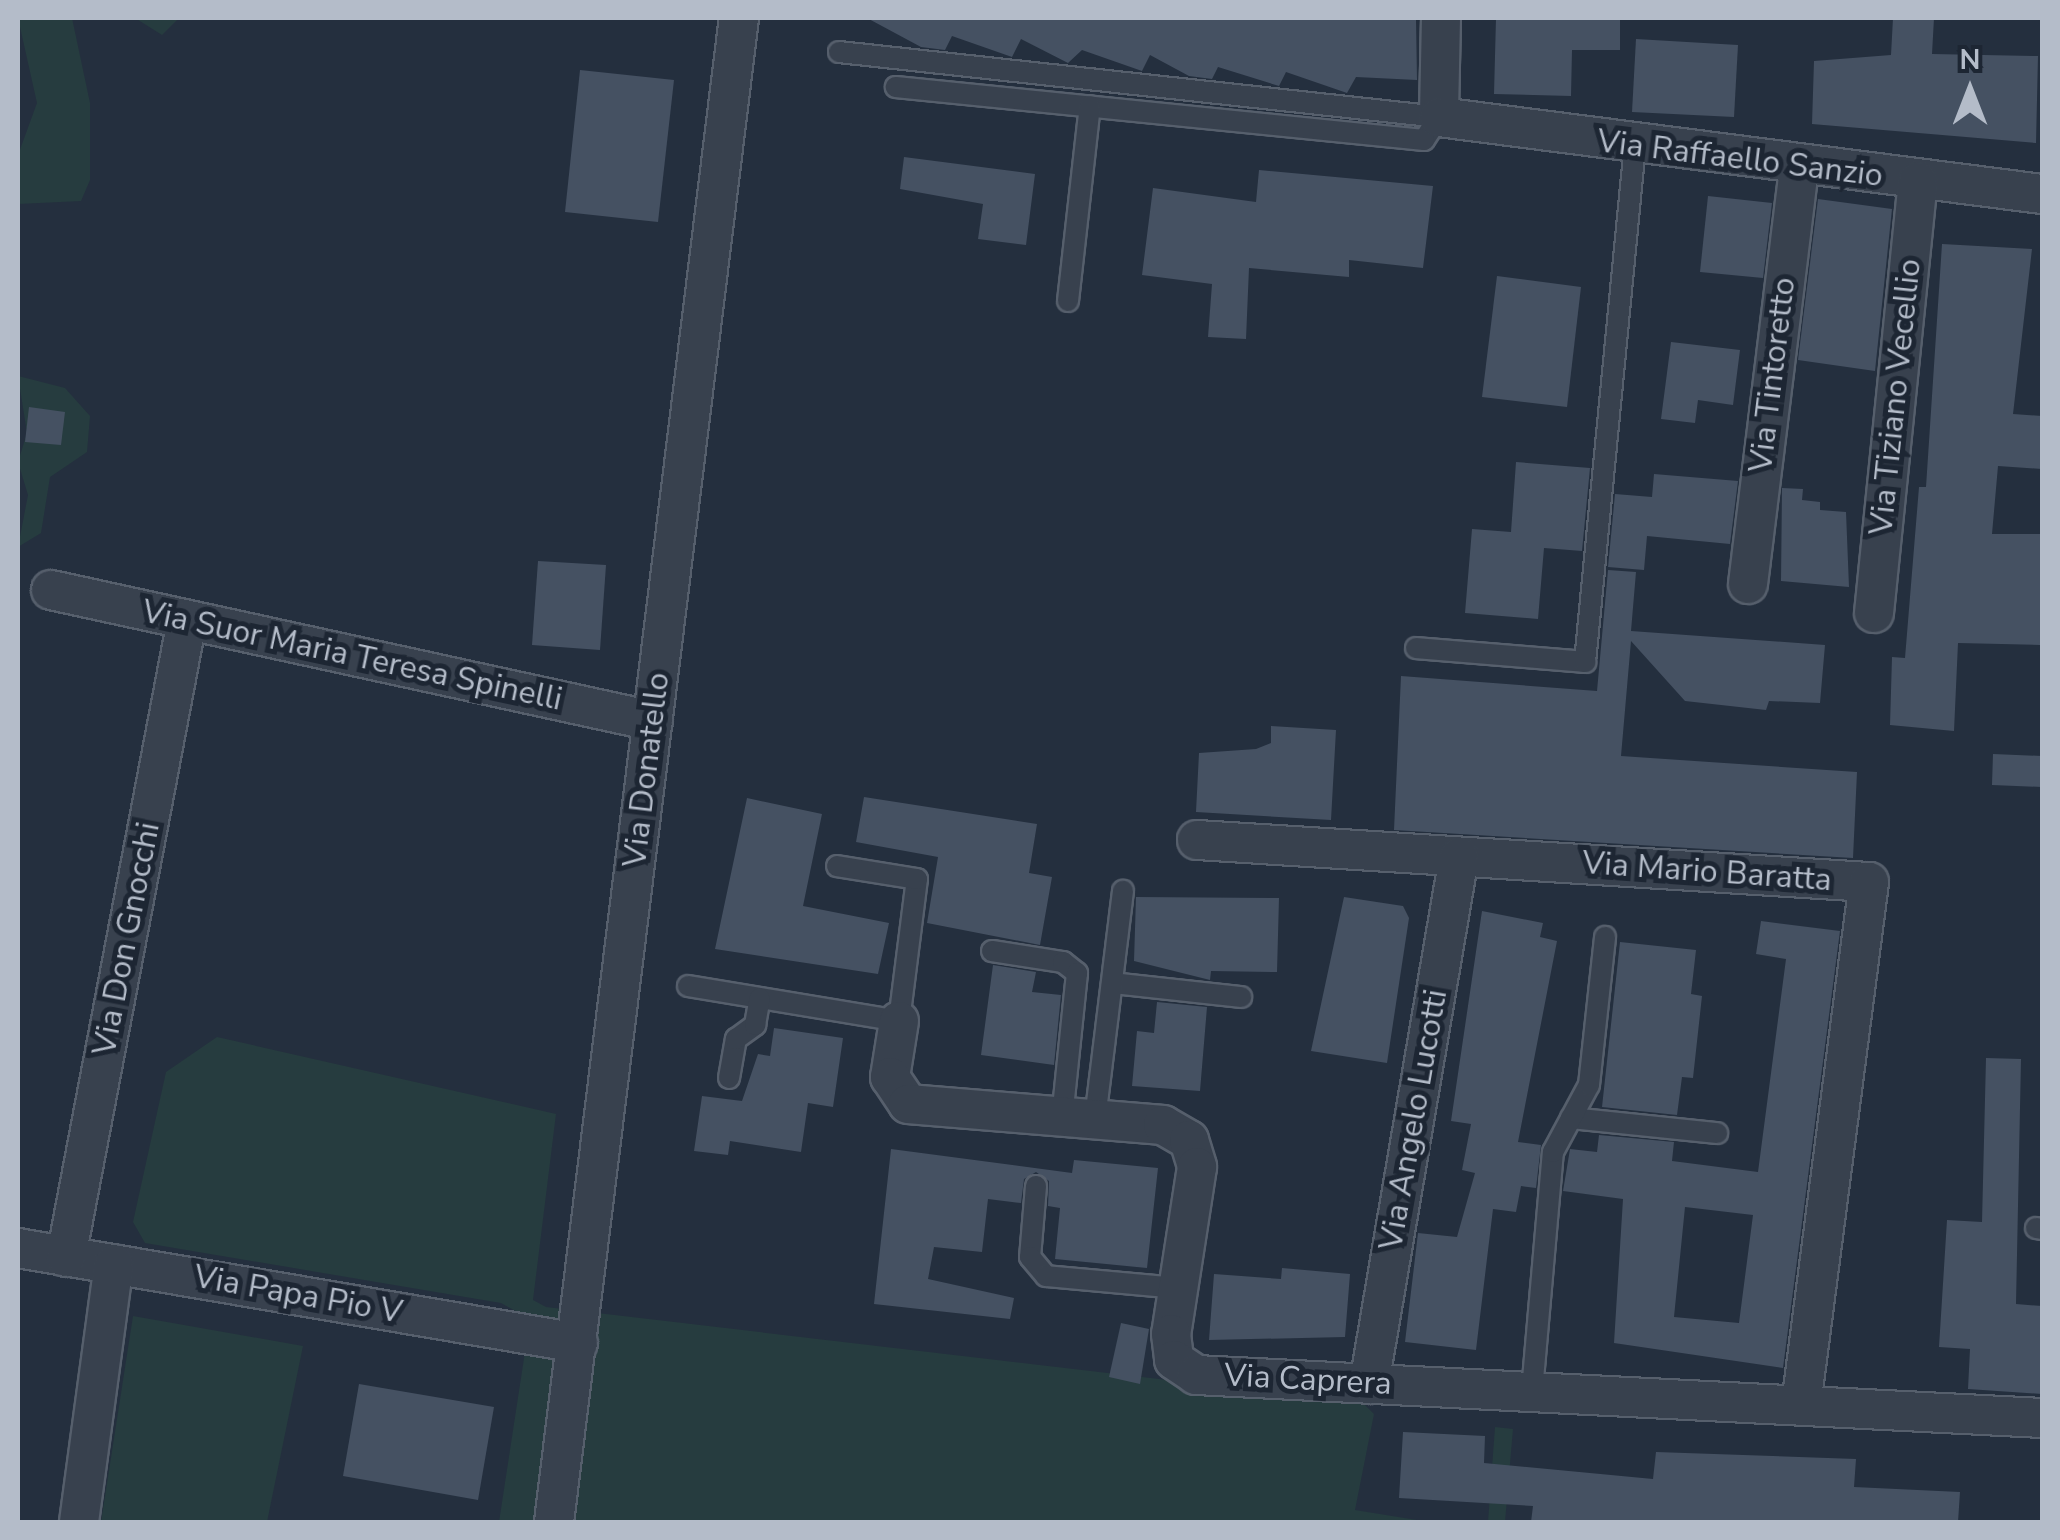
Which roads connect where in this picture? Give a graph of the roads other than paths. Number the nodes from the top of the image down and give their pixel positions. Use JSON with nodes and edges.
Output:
{"nodes":[{"id":1,"x":739,"y":18,"type":"edge"},
{"id":2,"x":1441,"y":18,"type":"edge"},
{"id":3,"x":839,"y":52,"type":"dead end"},
{"id":4,"x":896,"y":87,"type":"dead end"},
{"id":5,"x":1090,"y":106,"type":"junction"},
{"id":6,"x":1439,"y":117,"type":"junction"},
{"id":7,"x":1635,"y":146,"type":"junction"},
{"id":8,"x":1799,"y":166,"type":"junction"},
{"id":9,"x":1918,"y":181,"type":"junction"},
{"id":10,"x":2042,"y":194,"type":"edge"},
{"id":11,"x":1068,"y":301,"type":"dead end"},
{"id":12,"x":1748,"y":584,"type":"dead end"},
{"id":13,"x":51,"y":590,"type":"dead end"},
{"id":14,"x":1874,"y":613,"type":"dead end"},
{"id":15,"x":187,"y":620,"type":"junction"},
{"id":16,"x":1416,"y":648,"type":"dead end"},
{"id":17,"x":653,"y":721,"type":"junction"},
{"id":18,"x":1198,"y":840,"type":"dead end"},
{"id":19,"x":1460,"y":856,"type":"junction"},
{"id":20,"x":837,"y":866,"type":"dead end"},
{"id":21,"x":1122,"y":891,"type":"dead end"},
{"id":22,"x":1605,"y":937,"type":"dead end"},
{"id":23,"x":992,"y":951,"type":"dead end"},
{"id":24,"x":1112,"y":984,"type":"junction"},
{"id":25,"x":688,"y":986,"type":"dead end"},
{"id":26,"x":1241,"y":997,"type":"dead end"},
{"id":27,"x":760,"y":998,"type":"junction"},
{"id":28,"x":899,"y":1021,"type":"junction"},
{"id":29,"x":729,"y":1078,"type":"dead end"},
{"id":30,"x":1079,"y":1118,"type":"junction"},
{"id":31,"x":1571,"y":1118,"type":"junction"},
{"id":32,"x":1717,"y":1133,"type":"dead end"},
{"id":33,"x":1036,"y":1186,"type":"dead end"},
{"id":34,"x":18,"y":1248,"type":"edge"},
{"id":35,"x":66,"y":1258,"type":"junction"},
{"id":36,"x":114,"y":1264,"type":"junction"},
{"id":37,"x":1178,"y":1288,"type":"junction"},
{"id":38,"x":578,"y":1343,"type":"junction"},
{"id":39,"x":1369,"y":1384,"type":"junction"},
{"id":40,"x":1532,"y":1392,"type":"junction"},
{"id":41,"x":1802,"y":1405,"type":"junction"},
{"id":42,"x":2042,"y":1418,"type":"edge"},
{"id":43,"x":80,"y":1522,"type":"edge"},
{"id":44,"x":554,"y":1522,"type":"edge"}],
"edges":[{"from":1,"to":17,"type":"street","name":"Via Donatello"},
{"from":2,"to":6,"type":"street"},
{"from":3,"to":6,"type":"lane","name":"Via Raffaello Sanzio"},
{"from":4,"to":5,"type":"lane"},
{"from":5,"to":6,"type":"lane"},
{"from":5,"to":11,"type":"lane"},
{"from":6,"to":7,"type":"street","name":"Via Raffaello Sanzio"},
{"from":7,"to":8,"type":"street","name":"Via Raffaello Sanzio"},
{"from":7,"to":16,"type":"lane"},
{"from":8,"to":9,"type":"street","name":"Via Raffaello Sanzio"},
{"from":8,"to":12,"type":"street","name":"Via Tintoretto"},
{"from":9,"to":10,"type":"street","name":"Via Raffaello Sanzio"},
{"from":9,"to":14,"type":"street","name":"Via Tiziano Vecellio"},
{"from":13,"to":15,"type":"street","name":"Via Suor Maria Teresa Spinelli"},
{"from":15,"to":17,"type":"street","name":"Via Suor Maria Teresa Spinelli"},
{"from":15,"to":35,"type":"street","name":"Via Don Gnocchi"},
{"from":17,"to":38,"type":"street","name":"Via Donatello"},
{"from":18,"to":19,"type":"street","name":"Via Mario Baratta"},
{"from":19,"to":39,"type":"street","name":"Via Angelo Lucotti"},
{"from":19,"to":41,"type":"street","name":"Via Mario Baratta"},
{"from":20,"to":28,"type":"lane"},
{"from":21,"to":24,"type":"lane"},
{"from":22,"to":31,"type":"lane"},
{"from":23,"to":30,"type":"lane"},
{"from":24,"to":26,"type":"lane"},
{"from":24,"to":30,"type":"lane"},
{"from":25,"to":27,"type":"lane"},
{"from":27,"to":28,"type":"lane"},
{"from":27,"to":29,"type":"lane"},
{"from":28,"to":30,"type":"street","name":"Via Caprera"},
{"from":30,"to":37,"type":"street","name":"Via Caprera"},
{"from":31,"to":32,"type":"lane"},
{"from":31,"to":40,"type":"lane"},
{"from":33,"to":37,"type":"lane"},
{"from":34,"to":35,"type":"street","name":"Via Papa Pio V"},
{"from":35,"to":36,"type":"street","name":"Via Papa Pio V"},
{"from":36,"to":38,"type":"street","name":"Via Papa Pio V"},
{"from":36,"to":43,"type":"street"},
{"from":37,"to":39,"type":"street","name":"Via Caprera"},
{"from":38,"to":44,"type":"street","name":"Via Donatello"},
{"from":39,"to":40,"type":"street","name":"Via Caprera"},
{"from":40,"to":41,"type":"street","name":"Via Caprera"},
{"from":41,"to":42,"type":"street","name":"Via Caprera"}]}
